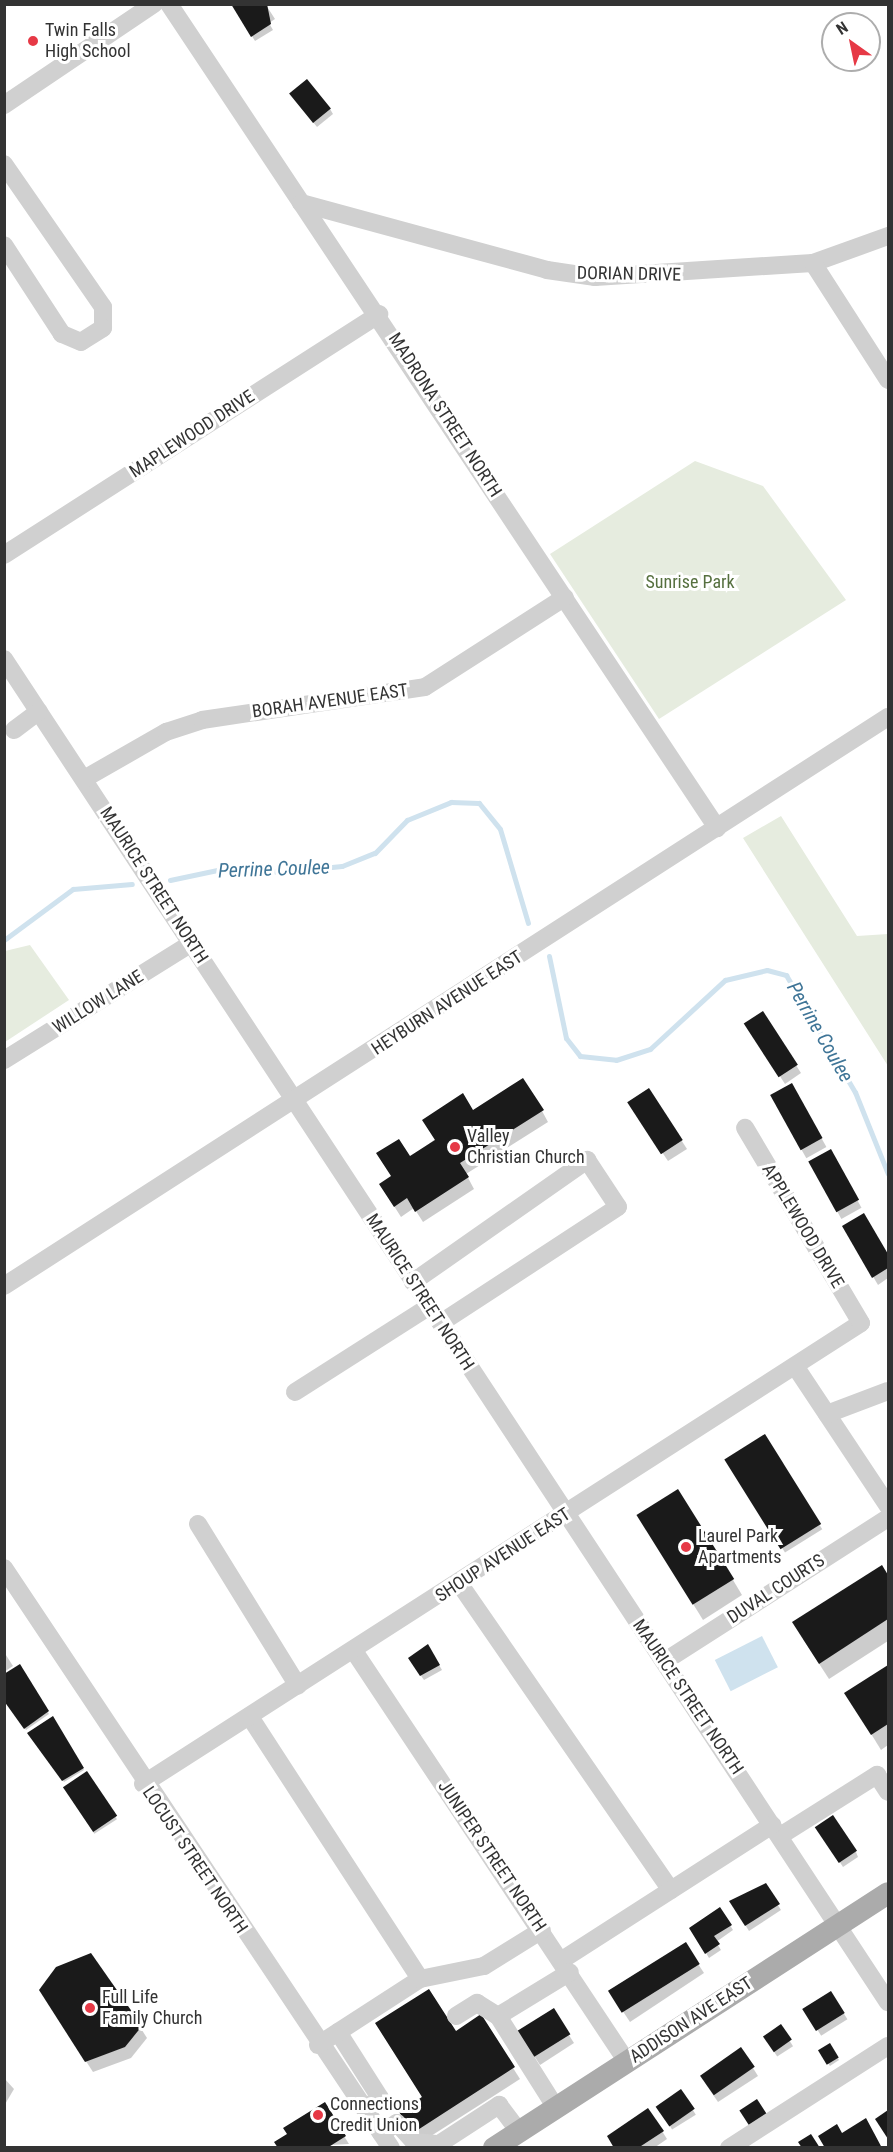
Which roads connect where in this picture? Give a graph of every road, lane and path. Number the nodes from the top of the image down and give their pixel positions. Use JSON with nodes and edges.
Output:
{"nodes":[{"id":1,"x":154,"y":4,"type":"edge"},
{"id":2,"x":169,"y":4,"type":"edge"},
{"id":3,"x":4,"y":105,"type":"edge"},
{"id":4,"x":4,"y":164,"type":"edge"},
{"id":5,"x":301,"y":202,"type":"junction"},
{"id":6,"x":888,"y":236,"type":"edge"},
{"id":7,"x":4,"y":245,"type":"edge"},
{"id":8,"x":813,"y":263,"type":"junction"},
{"id":9,"x":379,"y":314,"type":"junction"},
{"id":10,"x":888,"y":380,"type":"edge"},
{"id":11,"x":4,"y":555,"type":"edge"},
{"id":12,"x":565,"y":597,"type":"junction"},
{"id":13,"x":4,"y":659,"type":"edge"},
{"id":14,"x":39,"y":711,"type":"junction"},
{"id":15,"x":888,"y":717,"type":"edge"},
{"id":16,"x":14,"y":730,"type":"dead end"},
{"id":17,"x":84,"y":779,"type":"junction"},
{"id":18,"x":717,"y":828,"type":"junction"},
{"id":19,"x":192,"y":943,"type":"junction"},
{"id":20,"x":4,"y":1060,"type":"edge"},
{"id":21,"x":296,"y":1101,"type":"junction"},
{"id":22,"x":745,"y":1128,"type":"dead end"},
{"id":23,"x":413,"y":1282,"type":"junction"},
{"id":24,"x":4,"y":1286,"type":"edge"},
{"id":25,"x":430,"y":1306,"type":"junction"},
{"id":26,"x":441,"y":1323,"type":"junction"},
{"id":27,"x":861,"y":1323,"type":"joint"},
{"id":28,"x":795,"y":1366,"type":"junction"},
{"id":29,"x":888,"y":1391,"type":"edge"},
{"id":30,"x":295,"y":1392,"type":"dead end"},
{"id":31,"x":827,"y":1414,"type":"junction"},
{"id":32,"x":888,"y":1506,"type":"edge"},
{"id":33,"x":564,"y":1515,"type":"junction"},
{"id":34,"x":888,"y":1518,"type":"edge"},
{"id":35,"x":198,"y":1524,"type":"dead end"},
{"id":36,"x":4,"y":1568,"type":"edge"},
{"id":37,"x":459,"y":1583,"type":"junction"},
{"id":38,"x":354,"y":1651,"type":"junction"},
{"id":39,"x":665,"y":1661,"type":"junction"},
{"id":40,"x":298,"y":1686,"type":"junction"},
{"id":41,"x":250,"y":1717,"type":"junction"},
{"id":42,"x":143,"y":1784,"type":"junction"},
{"id":43,"x":888,"y":1792,"type":"edge"},
{"id":44,"x":776,"y":1830,"type":"junction"},
{"id":45,"x":671,"y":1890,"type":"junction"},
{"id":46,"x":888,"y":1893,"type":"edge"},
{"id":47,"x":838,"y":1925,"type":"junction"},
{"id":48,"x":542,"y":1930,"type":"junction"},
{"id":49,"x":566,"y":1966,"type":"junction"},
{"id":50,"x":420,"y":1979,"type":"junction"},
{"id":51,"x":888,"y":2002,"type":"edge"},
{"id":52,"x":456,"y":2016,"type":"dead end"},
{"id":53,"x":498,"y":2016,"type":"junction"},
{"id":54,"x":338,"y":2032,"type":"junction"},
{"id":55,"x":318,"y":2045,"type":"junction"},
{"id":56,"x":888,"y":2046,"type":"edge"},
{"id":57,"x":627,"y":2062,"type":"junction"},
{"id":58,"x":556,"y":2108,"type":"junction"},
{"id":59,"x":364,"y":2109,"type":"junction"},
{"id":60,"x":519,"y":2132,"type":"junction"},
{"id":61,"x":386,"y":2140,"type":"edge"},
{"id":62,"x":494,"y":2148,"type":"edge"},
{"id":63,"x":729,"y":2148,"type":"edge"}],
"edges":[{"from":1,"to":3,"type":"street"},
{"from":2,"to":5,"type":"street","name":"MADRONA STREET NORTH"},
{"from":4,"to":7,"type":"street"},
{"from":5,"to":8,"type":"street","name":"DORIAN DRIVE"},
{"from":5,"to":9,"type":"street","name":"MADRONA STREET NORTH"},
{"from":6,"to":8,"type":"street","name":"DORIAN DRIVE"},
{"from":8,"to":10,"type":"street"},
{"from":9,"to":11,"type":"street","name":"MAPLEWOOD DRIVE"},
{"from":9,"to":12,"type":"street","name":"MADRONA STREET NORTH"},
{"from":12,"to":17,"type":"street","name":"BORAH AVENUE EAST"},
{"from":12,"to":18,"type":"street","name":"MADRONA STREET NORTH"},
{"from":13,"to":14,"type":"street","name":"MAURICE STREET NORTH"},
{"from":14,"to":16,"type":"street"},
{"from":14,"to":17,"type":"street","name":"MAURICE STREET NORTH"},
{"from":15,"to":18,"type":"street","name":"HEYBURN AVENUE EAST"},
{"from":17,"to":19,"type":"street","name":"MAURICE STREET NORTH"},
{"from":18,"to":21,"type":"street","name":"HEYBURN AVENUE EAST"},
{"from":19,"to":20,"type":"street","name":"WILLOW LANE"},
{"from":19,"to":21,"type":"street","name":"MAURICE STREET NORTH"},
{"from":21,"to":23,"type":"street","name":"MAURICE STREET NORTH"},
{"from":21,"to":24,"type":"street","name":"HEYBURN AVENUE EAST"},
{"from":22,"to":27,"type":"street","name":"APPLEWOOD DRIVE"},
{"from":23,"to":25,"type":"street","name":"MAURICE STREET NORTH"},
{"from":23,"to":26,"type":"street"},
{"from":25,"to":26,"type":"street","name":"MAURICE STREET NORTH"},
{"from":25,"to":30,"type":"street"},
{"from":26,"to":33,"type":"street","name":"MAURICE STREET NORTH"},
{"from":27,"to":28,"type":"street","name":"SHOUP AVENUE EAST"},
{"from":28,"to":31,"type":"street"},
{"from":28,"to":33,"type":"street","name":"SHOUP AVENUE EAST"},
{"from":29,"to":31,"type":"street"},
{"from":31,"to":32,"type":"street"},
{"from":33,"to":37,"type":"street","name":"SHOUP AVENUE EAST"},
{"from":33,"to":39,"type":"street","name":"MAURICE STREET NORTH"},
{"from":34,"to":39,"type":"street","name":"DUVAL COURTS"},
{"from":35,"to":40,"type":"street"},
{"from":36,"to":42,"type":"street","name":"LOCUST STREET NORTH"},
{"from":37,"to":38,"type":"street","name":"SHOUP AVENUE EAST"},
{"from":37,"to":45,"type":"street"},
{"from":38,"to":40,"type":"street","name":"SHOUP AVENUE EAST"},
{"from":38,"to":48,"type":"street","name":"JUNIPER STREET NORTH"},
{"from":39,"to":44,"type":"street","name":"MAURICE STREET NORTH"},
{"from":40,"to":41,"type":"street","name":"SHOUP AVENUE EAST"},
{"from":41,"to":42,"type":"street","name":"SHOUP AVENUE EAST"},
{"from":41,"to":50,"type":"street"},
{"from":42,"to":55,"type":"street","name":"LOCUST STREET NORTH"},
{"from":43,"to":44,"type":"street"},
{"from":44,"to":45,"type":"street"},
{"from":44,"to":47,"type":"street","name":"MAURICE STREET NORTH"},
{"from":45,"to":49,"type":"street"},
{"from":46,"to":47,"type":"main road","name":"ADDISON AVE EAST"},
{"from":47,"to":51,"type":"street","name":"MAURICE STREET NORTH"},
{"from":47,"to":57,"type":"main road","name":"ADDISON AVE EAST"},
{"from":48,"to":49,"type":"street","name":"JUNIPER STREET NORTH"},
{"from":48,"to":50,"type":"street"},
{"from":49,"to":53,"type":"street"},
{"from":49,"to":57,"type":"street","name":"JUNIPER STREET NORTH"},
{"from":50,"to":54,"type":"street"},
{"from":52,"to":53,"type":"street"},
{"from":53,"to":58,"type":"street"},
{"from":54,"to":55,"type":"street"},
{"from":54,"to":59,"type":"street"},
{"from":55,"to":59,"type":"street","name":"LOCUST STREET NORTH"},
{"from":56,"to":63,"type":"street"},
{"from":57,"to":58,"type":"main road","name":"ADDISON AVE EAST"},
{"from":58,"to":60,"type":"main road","name":"ADDISON AVE EAST"},
{"from":59,"to":61,"type":"street","name":"LOCUST STREET NORTH"},
{"from":60,"to":61,"type":"street"},
{"from":60,"to":62,"type":"main road","name":"ADDISON AVE EAST"}]}
